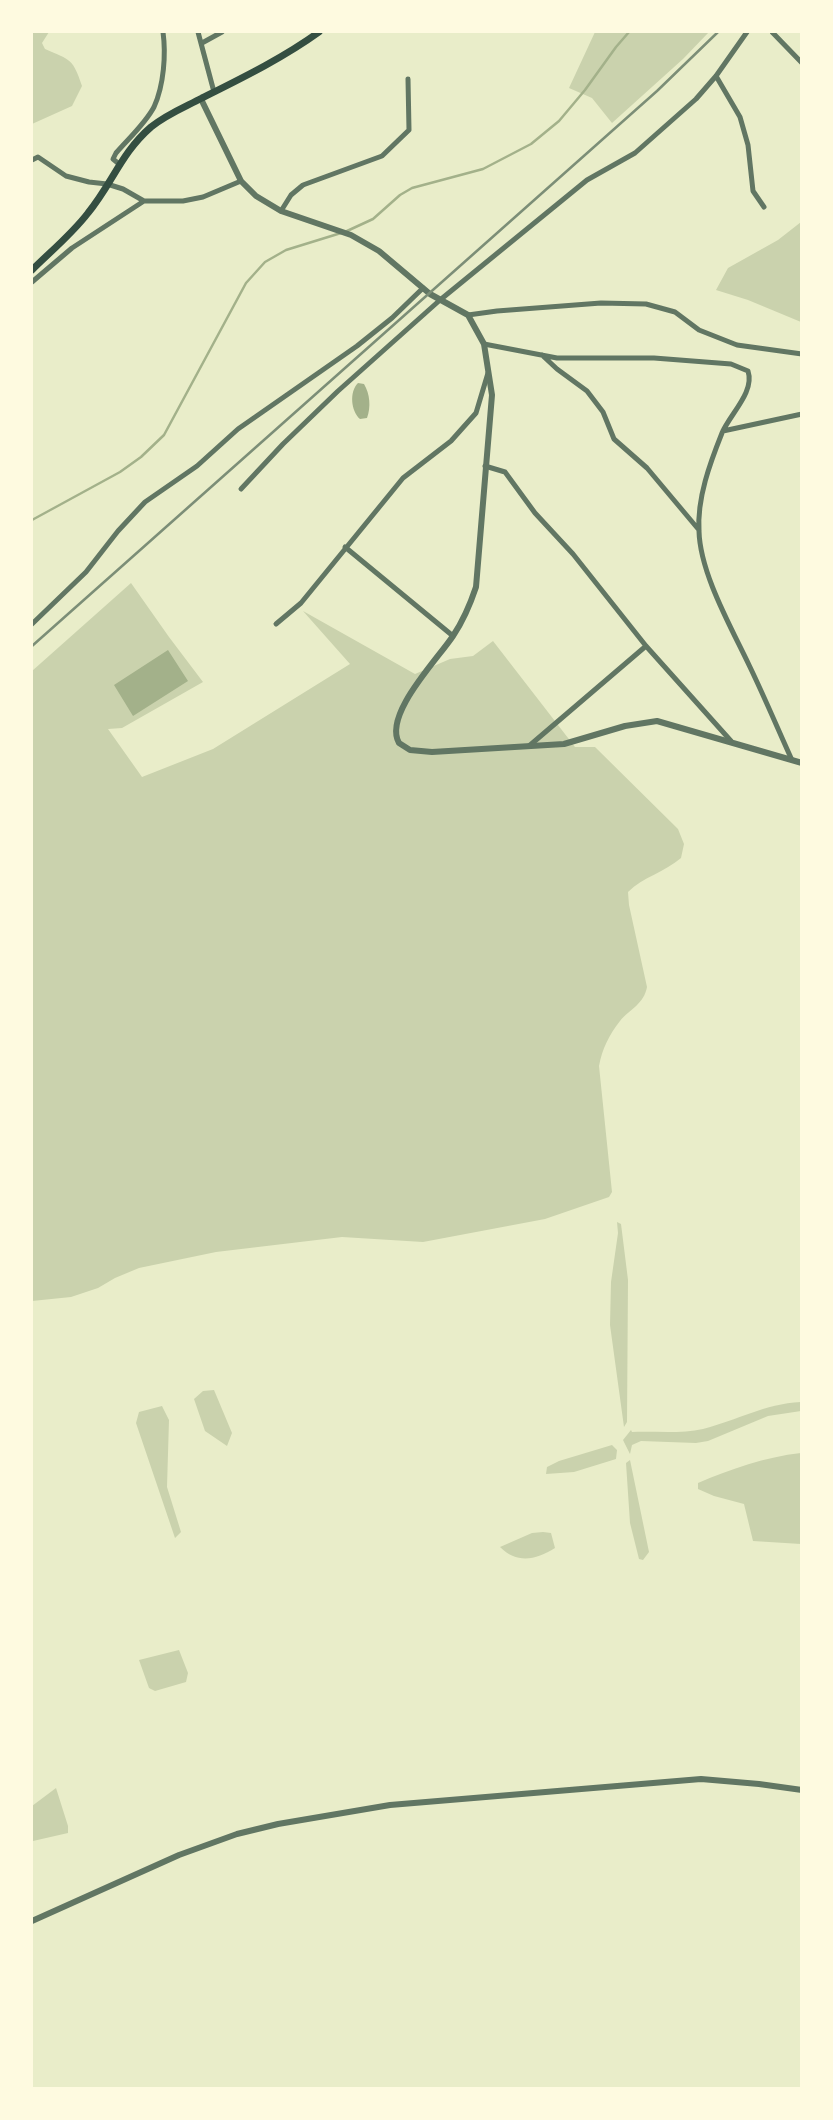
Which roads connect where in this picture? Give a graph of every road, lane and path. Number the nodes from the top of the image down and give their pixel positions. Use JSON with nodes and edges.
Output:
{"nodes":[{"id":1,"x":163,"y":32,"type":"edge"},
{"id":2,"x":198,"y":32,"type":"edge"},
{"id":3,"x":222,"y":32,"type":"edge"},
{"id":4,"x":318,"y":32,"type":"edge"},
{"id":5,"x":747,"y":32,"type":"edge"},
{"id":6,"x":772,"y":32,"type":"edge"},
{"id":7,"x":202,"y":43,"type":"junction"},
{"id":8,"x":802,"y":63,"type":"edge"},
{"id":9,"x":716,"y":76,"type":"junction"},
{"id":10,"x":408,"y":79,"type":"dead end"},
{"id":11,"x":214,"y":92,"type":"junction"},
{"id":12,"x":201,"y":99,"type":"junction"},
{"id":13,"x":32,"y":151,"type":"edge"},
{"id":14,"x":38,"y":157,"type":"junction"},
{"id":15,"x":32,"y":160,"type":"edge"},
{"id":16,"x":119,"y":164,"type":"junction"},
{"id":17,"x":241,"y":181,"type":"junction"},
{"id":18,"x":107,"y":184,"type":"junction"},
{"id":19,"x":144,"y":201,"type":"junction"},
{"id":20,"x":764,"y":208,"type":"dead end"},
{"id":21,"x":281,"y":211,"type":"junction"},
{"id":22,"x":32,"y":270,"type":"edge"},
{"id":23,"x":32,"y":282,"type":"edge"},
{"id":24,"x":423,"y":288,"type":"junction"},
{"id":25,"x":440,"y":300,"type":"junction"},
{"id":26,"x":468,"y":315,"type":"junction"},
{"id":27,"x":484,"y":344,"type":"junction"},
{"id":28,"x":802,"y":354,"type":"edge"},
{"id":29,"x":542,"y":355,"type":"junction"},
{"id":30,"x":488,"y":373,"type":"junction"},
{"id":31,"x":802,"y":414,"type":"edge"},
{"id":32,"x":723,"y":430,"type":"junction"},
{"id":33,"x":485,"y":466,"type":"junction"},
{"id":34,"x":241,"y":489,"type":"dead end"},
{"id":35,"x":699,"y":530,"type":"junction"},
{"id":36,"x":345,"y":547,"type":"junction"},
{"id":37,"x":32,"y":624,"type":"edge"},
{"id":38,"x":276,"y":624,"type":"dead end"},
{"id":39,"x":453,"y":636,"type":"junction"},
{"id":40,"x":646,"y":646,"type":"junction"},
{"id":41,"x":731,"y":741,"type":"junction"},
{"id":42,"x":530,"y":746,"type":"junction"},
{"id":43,"x":791,"y":758,"type":"junction"},
{"id":44,"x":802,"y":763,"type":"edge"},
{"id":45,"x":802,"y":1790,"type":"edge"},
{"id":46,"x":32,"y":1921,"type":"edge"}],
"edges":[{"from":1,"to":16,"type":"street"},
{"from":2,"to":7,"type":"street"},
{"from":3,"to":7,"type":"street"},
{"from":4,"to":11,"type":"main road"},
{"from":5,"to":9,"type":"street"},
{"from":6,"to":8,"type":"street"},
{"from":7,"to":11,"type":"street"},
{"from":9,"to":20,"type":"street"},
{"from":9,"to":25,"type":"street"},
{"from":10,"to":21,"type":"street"},
{"from":11,"to":12,"type":"main road"},
{"from":12,"to":16,"type":"main road"},
{"from":12,"to":17,"type":"street"},
{"from":13,"to":14,"type":"street"},
{"from":14,"to":15,"type":"street"},
{"from":14,"to":18,"type":"street"},
{"from":16,"to":18,"type":"main road"},
{"from":17,"to":19,"type":"street"},
{"from":17,"to":21,"type":"street"},
{"from":18,"to":19,"type":"street"},
{"from":18,"to":22,"type":"main road"},
{"from":19,"to":23,"type":"street"},
{"from":21,"to":24,"type":"street"},
{"from":24,"to":25,"type":"street"},
{"from":24,"to":37,"type":"street"},
{"from":25,"to":26,"type":"street"},
{"from":25,"to":34,"type":"street"},
{"from":26,"to":27,"type":"street"},
{"from":26,"to":28,"type":"street"},
{"from":27,"to":29,"type":"street"},
{"from":27,"to":30,"type":"street"},
{"from":29,"to":32,"type":"street"},
{"from":29,"to":35,"type":"street"},
{"from":30,"to":33,"type":"street"},
{"from":30,"to":36,"type":"street"},
{"from":31,"to":32,"type":"street"},
{"from":32,"to":35,"type":"street"},
{"from":33,"to":39,"type":"street"},
{"from":33,"to":40,"type":"street"},
{"from":35,"to":43,"type":"street"},
{"from":36,"to":38,"type":"street"},
{"from":36,"to":39,"type":"street"},
{"from":39,"to":42,"type":"street"},
{"from":40,"to":41,"type":"street"},
{"from":40,"to":42,"type":"street"},
{"from":41,"to":42,"type":"street"},
{"from":41,"to":43,"type":"street"},
{"from":43,"to":44,"type":"street"},
{"from":45,"to":46,"type":"street"}]}
